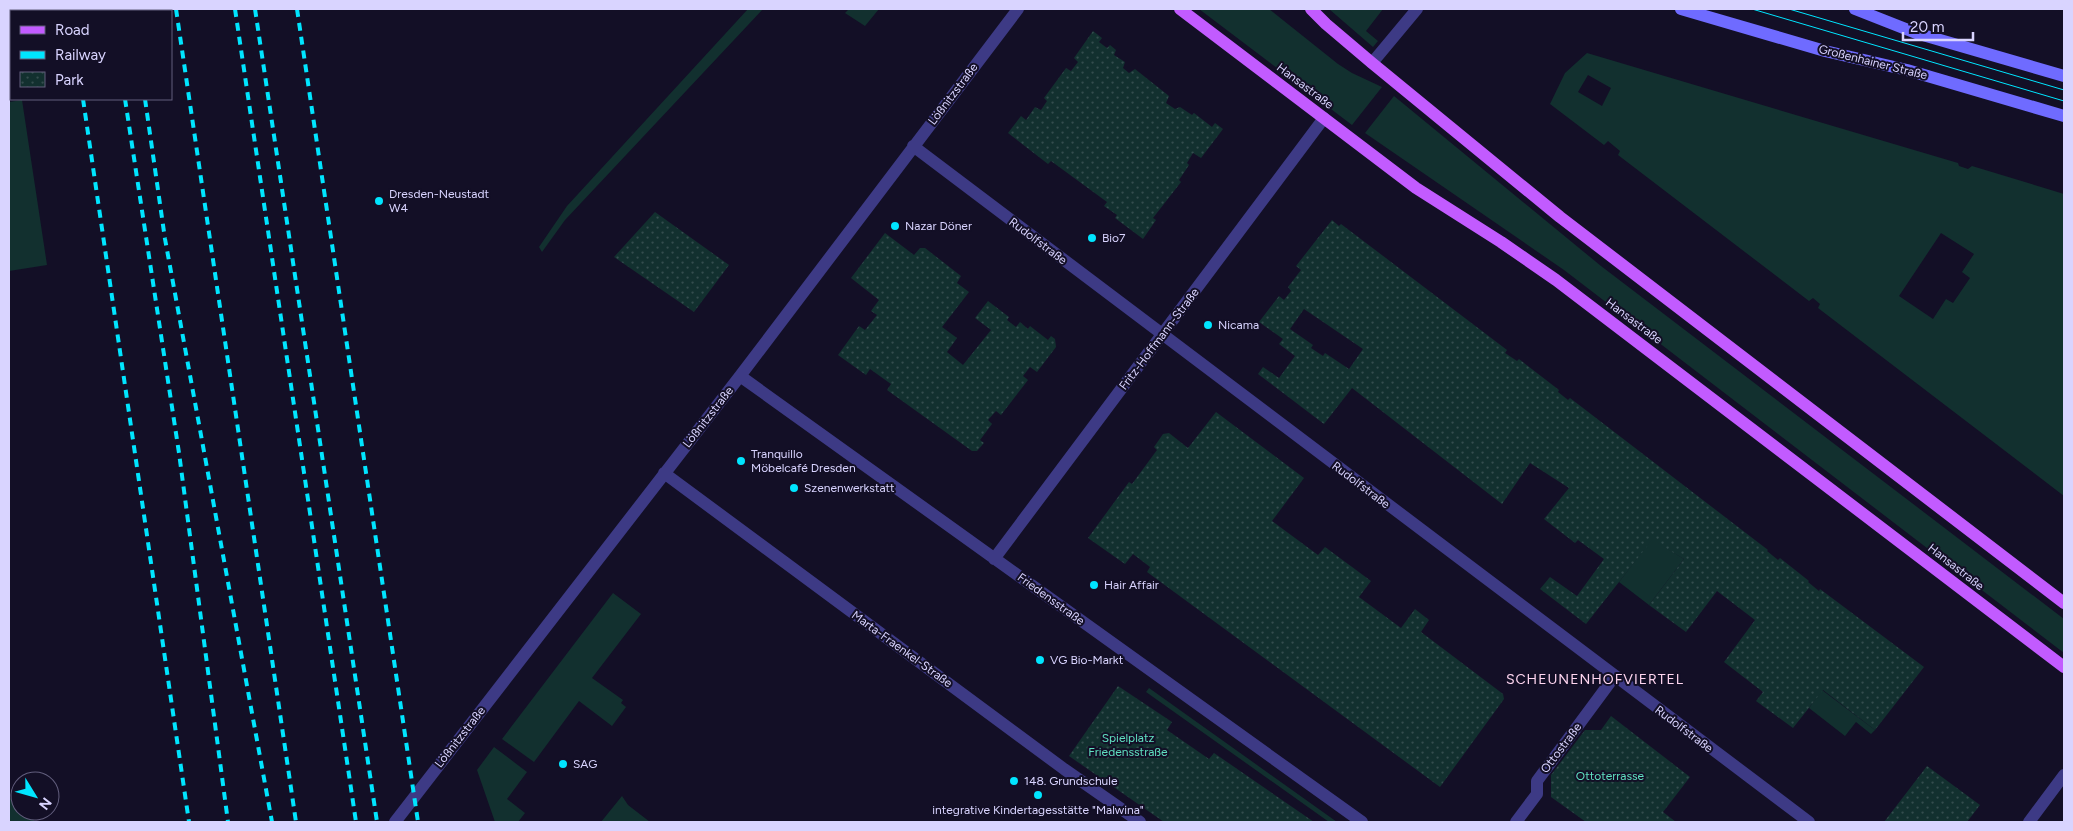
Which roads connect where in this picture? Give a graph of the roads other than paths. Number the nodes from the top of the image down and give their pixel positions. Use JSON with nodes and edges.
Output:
{"nodes":[{"id":1,"x":1018,"y":9,"type":"edge"},
{"id":2,"x":1180,"y":9,"type":"edge"},
{"id":3,"x":1417,"y":9,"type":"edge"},
{"id":4,"x":1681,"y":9,"type":"edge"},
{"id":5,"x":1856,"y":9,"type":"edge"},
{"id":6,"x":1310,"y":11,"type":"edge"},
{"id":7,"x":1372,"y":63,"type":"junction"},
{"id":8,"x":2064,"y":76,"type":"edge"},
{"id":9,"x":2064,"y":116,"type":"edge"},
{"id":10,"x":1324,"y":118,"type":"junction"},
{"id":11,"x":913,"y":146,"type":"junction"},
{"id":12,"x":1162,"y":335,"type":"junction"},
{"id":13,"x":740,"y":376,"type":"junction"},
{"id":14,"x":664,"y":473,"type":"junction"},
{"id":15,"x":994,"y":559,"type":"junction"},
{"id":16,"x":2064,"y":603,"type":"edge"},
{"id":17,"x":2064,"y":667,"type":"edge"},
{"id":18,"x":1614,"y":677,"type":"junction"},
{"id":19,"x":2064,"y":775,"type":"edge"},
{"id":20,"x":395,"y":822,"type":"edge"},
{"id":21,"x":1140,"y":822,"type":"edge"},
{"id":22,"x":1362,"y":822,"type":"edge"},
{"id":23,"x":1516,"y":822,"type":"edge"},
{"id":24,"x":1809,"y":822,"type":"edge"},
{"id":25,"x":2029,"y":822,"type":"edge"}],
"edges":[{"from":1,"to":11,"type":"street","name":"Lößnitzstraße"},
{"from":2,"to":10,"type":"main road","name":"Hansastraße"},
{"from":3,"to":7,"type":"street"},
{"from":4,"to":9,"type":"main road","name":"Großenhainer Straße"},
{"from":5,"to":8,"type":"main road"},
{"from":6,"to":7,"type":"main road"},
{"from":7,"to":16,"type":"main road"},
{"from":10,"to":12,"type":"street","name":"Fritz-Hoffmann-Straße"},
{"from":10,"to":17,"type":"main road","name":"Hansastraße"},
{"from":11,"to":12,"type":"street","name":"Rudolfstraße"},
{"from":11,"to":13,"type":"street","name":"Lößnitzstraße"},
{"from":12,"to":15,"type":"street","name":"Fritz-Hoffmann-Straße"},
{"from":12,"to":18,"type":"street","name":"Rudolfstraße"},
{"from":13,"to":14,"type":"street","name":"Lößnitzstraße"},
{"from":13,"to":15,"type":"street","name":"Friedensstraße"},
{"from":14,"to":20,"type":"street","name":"Lößnitzstraße"},
{"from":14,"to":21,"type":"street","name":"Marta-Fraenkel-Straße"},
{"from":15,"to":22,"type":"street","name":"Friedensstraße"},
{"from":18,"to":23,"type":"street","name":"Ottostraße"},
{"from":18,"to":24,"type":"street","name":"Rudolfstraße"},
{"from":19,"to":25,"type":"street"}]}
